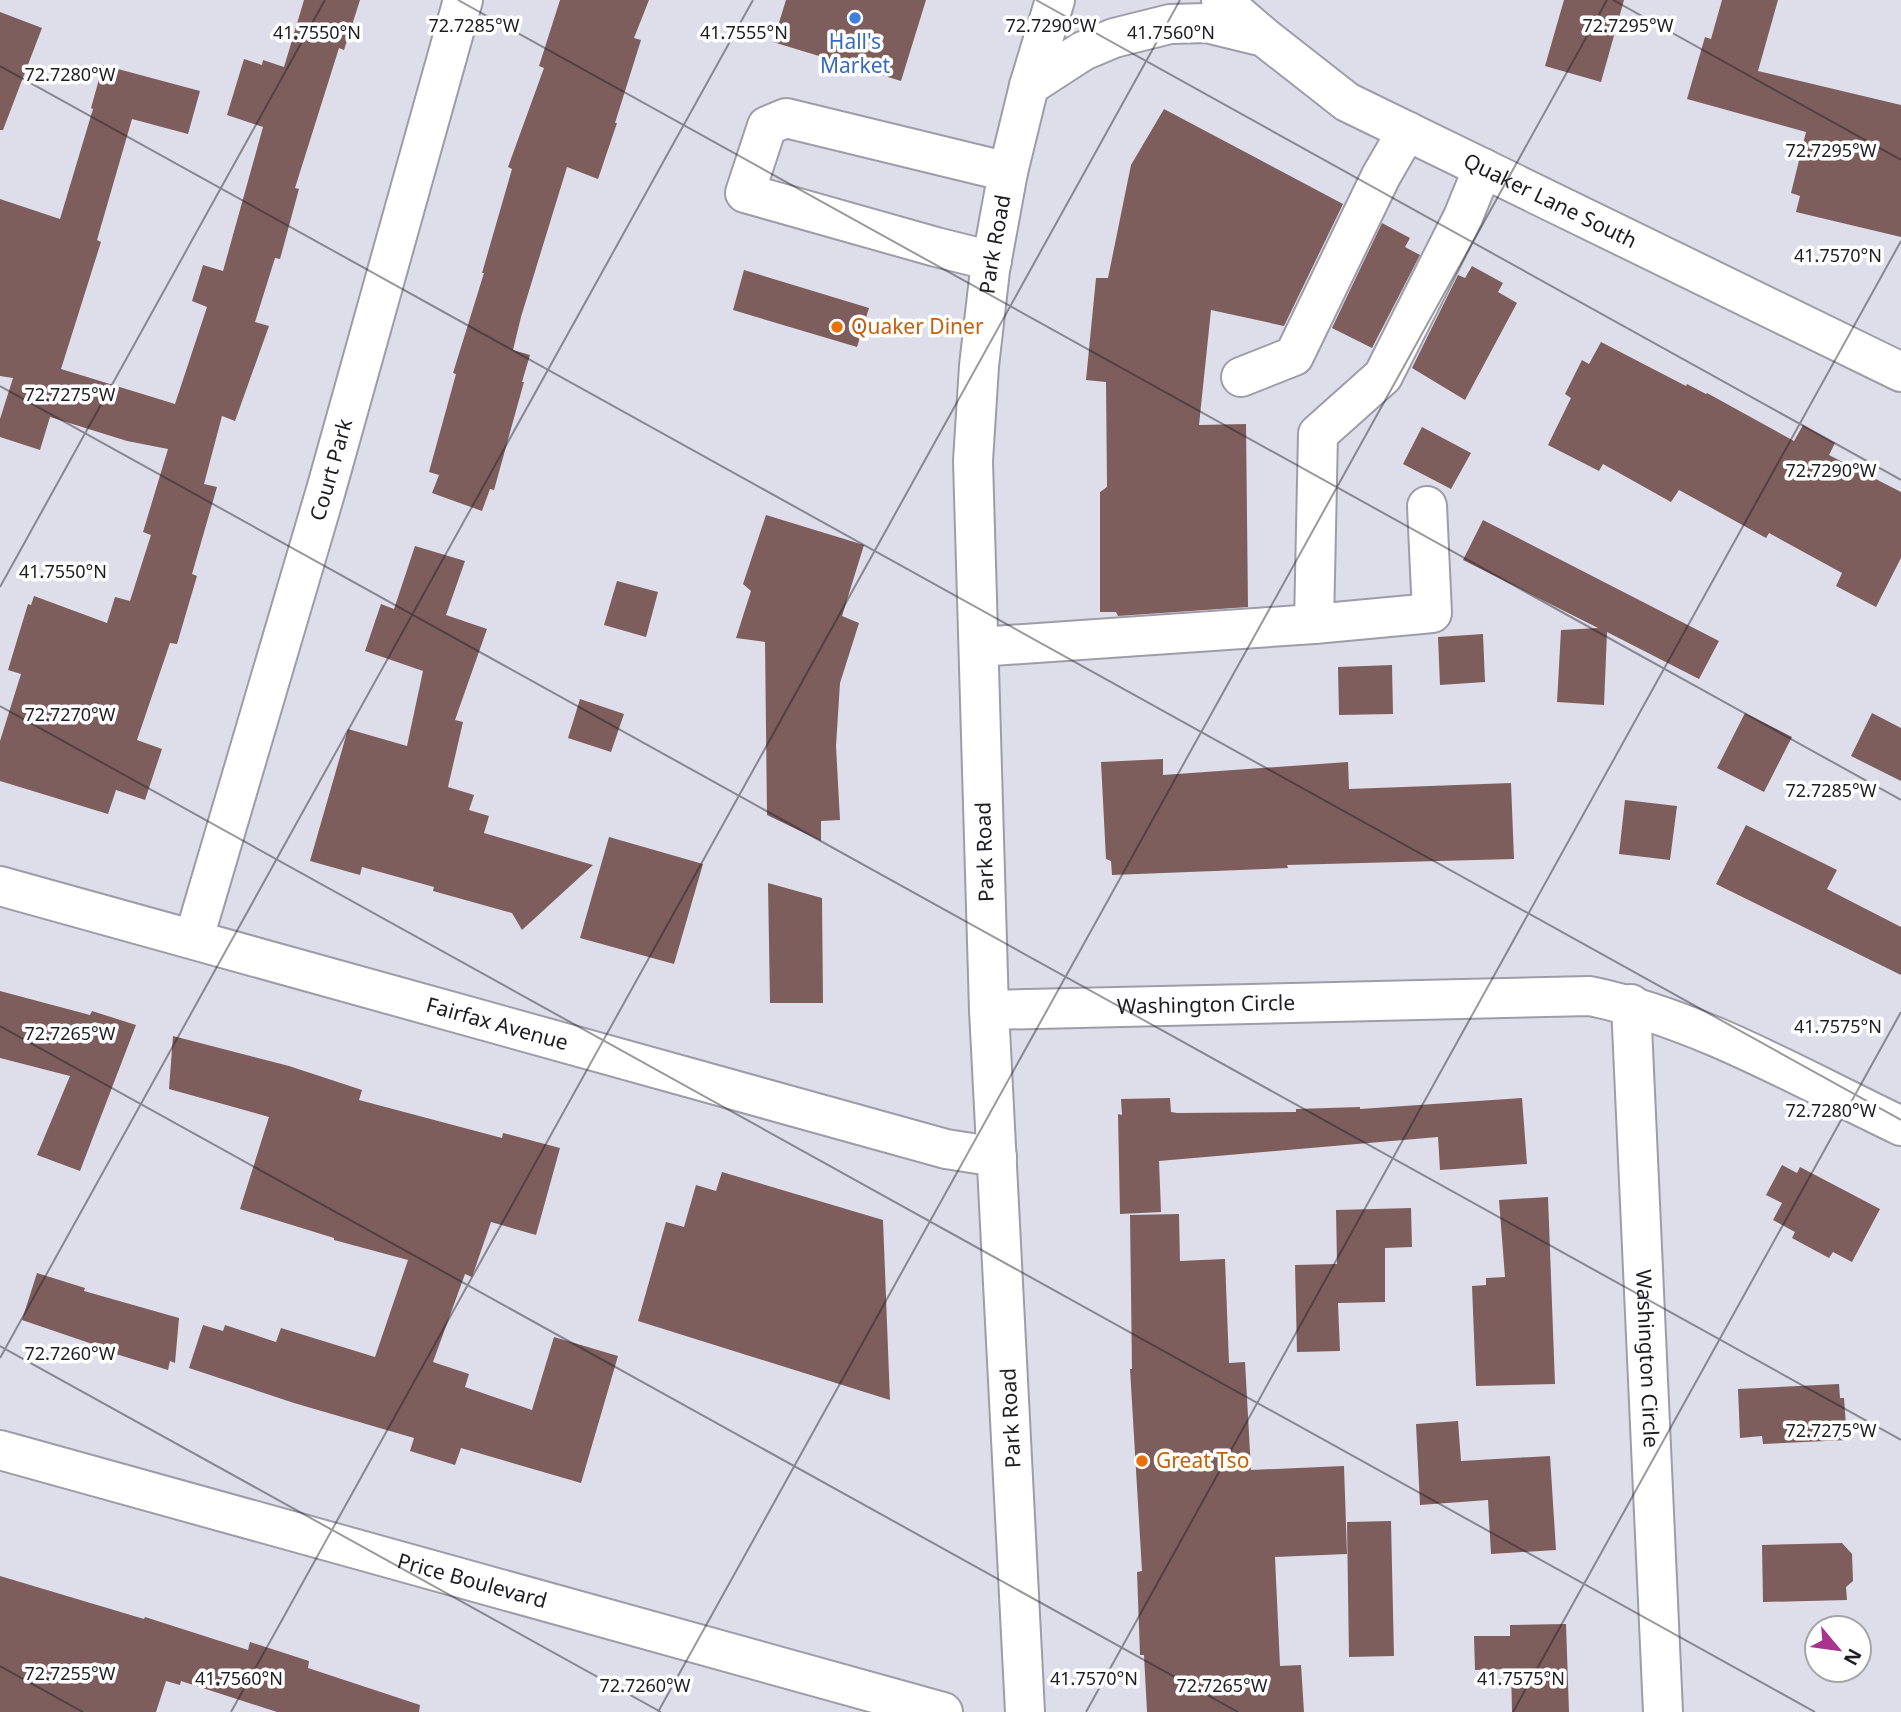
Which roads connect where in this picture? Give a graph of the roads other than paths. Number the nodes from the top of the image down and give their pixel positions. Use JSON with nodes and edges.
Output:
{"nodes":[{"id":1,"x":463,"y":0,"type":"edge"},
{"id":2,"x":1055,"y":0,"type":"edge"},
{"id":3,"x":1221,"y":0,"type":"edge"},
{"id":4,"x":1264,"y":37,"type":"junction"},
{"id":5,"x":1030,"y":86,"type":"junction"},
{"id":6,"x":1407,"y":131,"type":"junction"},
{"id":7,"x":1483,"y":168,"type":"junction"},
{"id":8,"x":1008,"y":172,"type":"junction"},
{"id":9,"x":992,"y":261,"type":"junction"},
{"id":10,"x":1901,"y":372,"type":"edge"},
{"id":11,"x":1241,"y":377,"type":"dead end"},
{"id":12,"x":1427,"y":506,"type":"dead end"},
{"id":13,"x":1314,"y":624,"type":"junction"},
{"id":14,"x":979,"y":647,"type":"junction"},
{"id":15,"x":0,"y":886,"type":"edge"},
{"id":16,"x":194,"y":938,"type":"junction"},
{"id":17,"x":1631,"y":1004,"type":"junction"},
{"id":18,"x":989,"y":1010,"type":"junction"},
{"id":19,"x":1901,"y":1126,"type":"edge"},
{"id":20,"x":998,"y":1157,"type":"junction"},
{"id":21,"x":0,"y":1450,"type":"edge"},
{"id":22,"x":943,"y":1712,"type":"edge"},
{"id":23,"x":1026,"y":1712,"type":"edge"},
{"id":24,"x":1663,"y":1712,"type":"edge"}],
"edges":[{"from":1,"to":16,"type":"street","name":"Court Park"},
{"from":2,"to":5,"type":"street","name":"Park Road"},
{"from":3,"to":4,"type":"street","name":"Quaker Lane South"},
{"from":4,"to":5,"type":"street"},
{"from":4,"to":6,"type":"street","name":"Quaker Lane South"},
{"from":5,"to":8,"type":"street","name":"Park Road"},
{"from":6,"to":7,"type":"street","name":"Quaker Lane South"},
{"from":6,"to":11,"type":"street"},
{"from":7,"to":10,"type":"street","name":"Quaker Lane South"},
{"from":7,"to":13,"type":"street"},
{"from":8,"to":9,"type":"street","name":"Park Road"},
{"from":8,"to":9,"type":"street"},
{"from":9,"to":14,"type":"street","name":"Park Road"},
{"from":12,"to":13,"type":"street"},
{"from":13,"to":14,"type":"street"},
{"from":14,"to":18,"type":"street","name":"Park Road"},
{"from":15,"to":16,"type":"street","name":"Fairfax Avenue"},
{"from":16,"to":20,"type":"street","name":"Fairfax Avenue"},
{"from":17,"to":18,"type":"street","name":"Washington Circle"},
{"from":17,"to":19,"type":"street","name":"Washington Circle"},
{"from":17,"to":24,"type":"street","name":"Washington Circle"},
{"from":18,"to":20,"type":"street","name":"Park Road"},
{"from":20,"to":23,"type":"street","name":"Park Road"},
{"from":21,"to":22,"type":"street","name":"Price Boulevard"}]}
